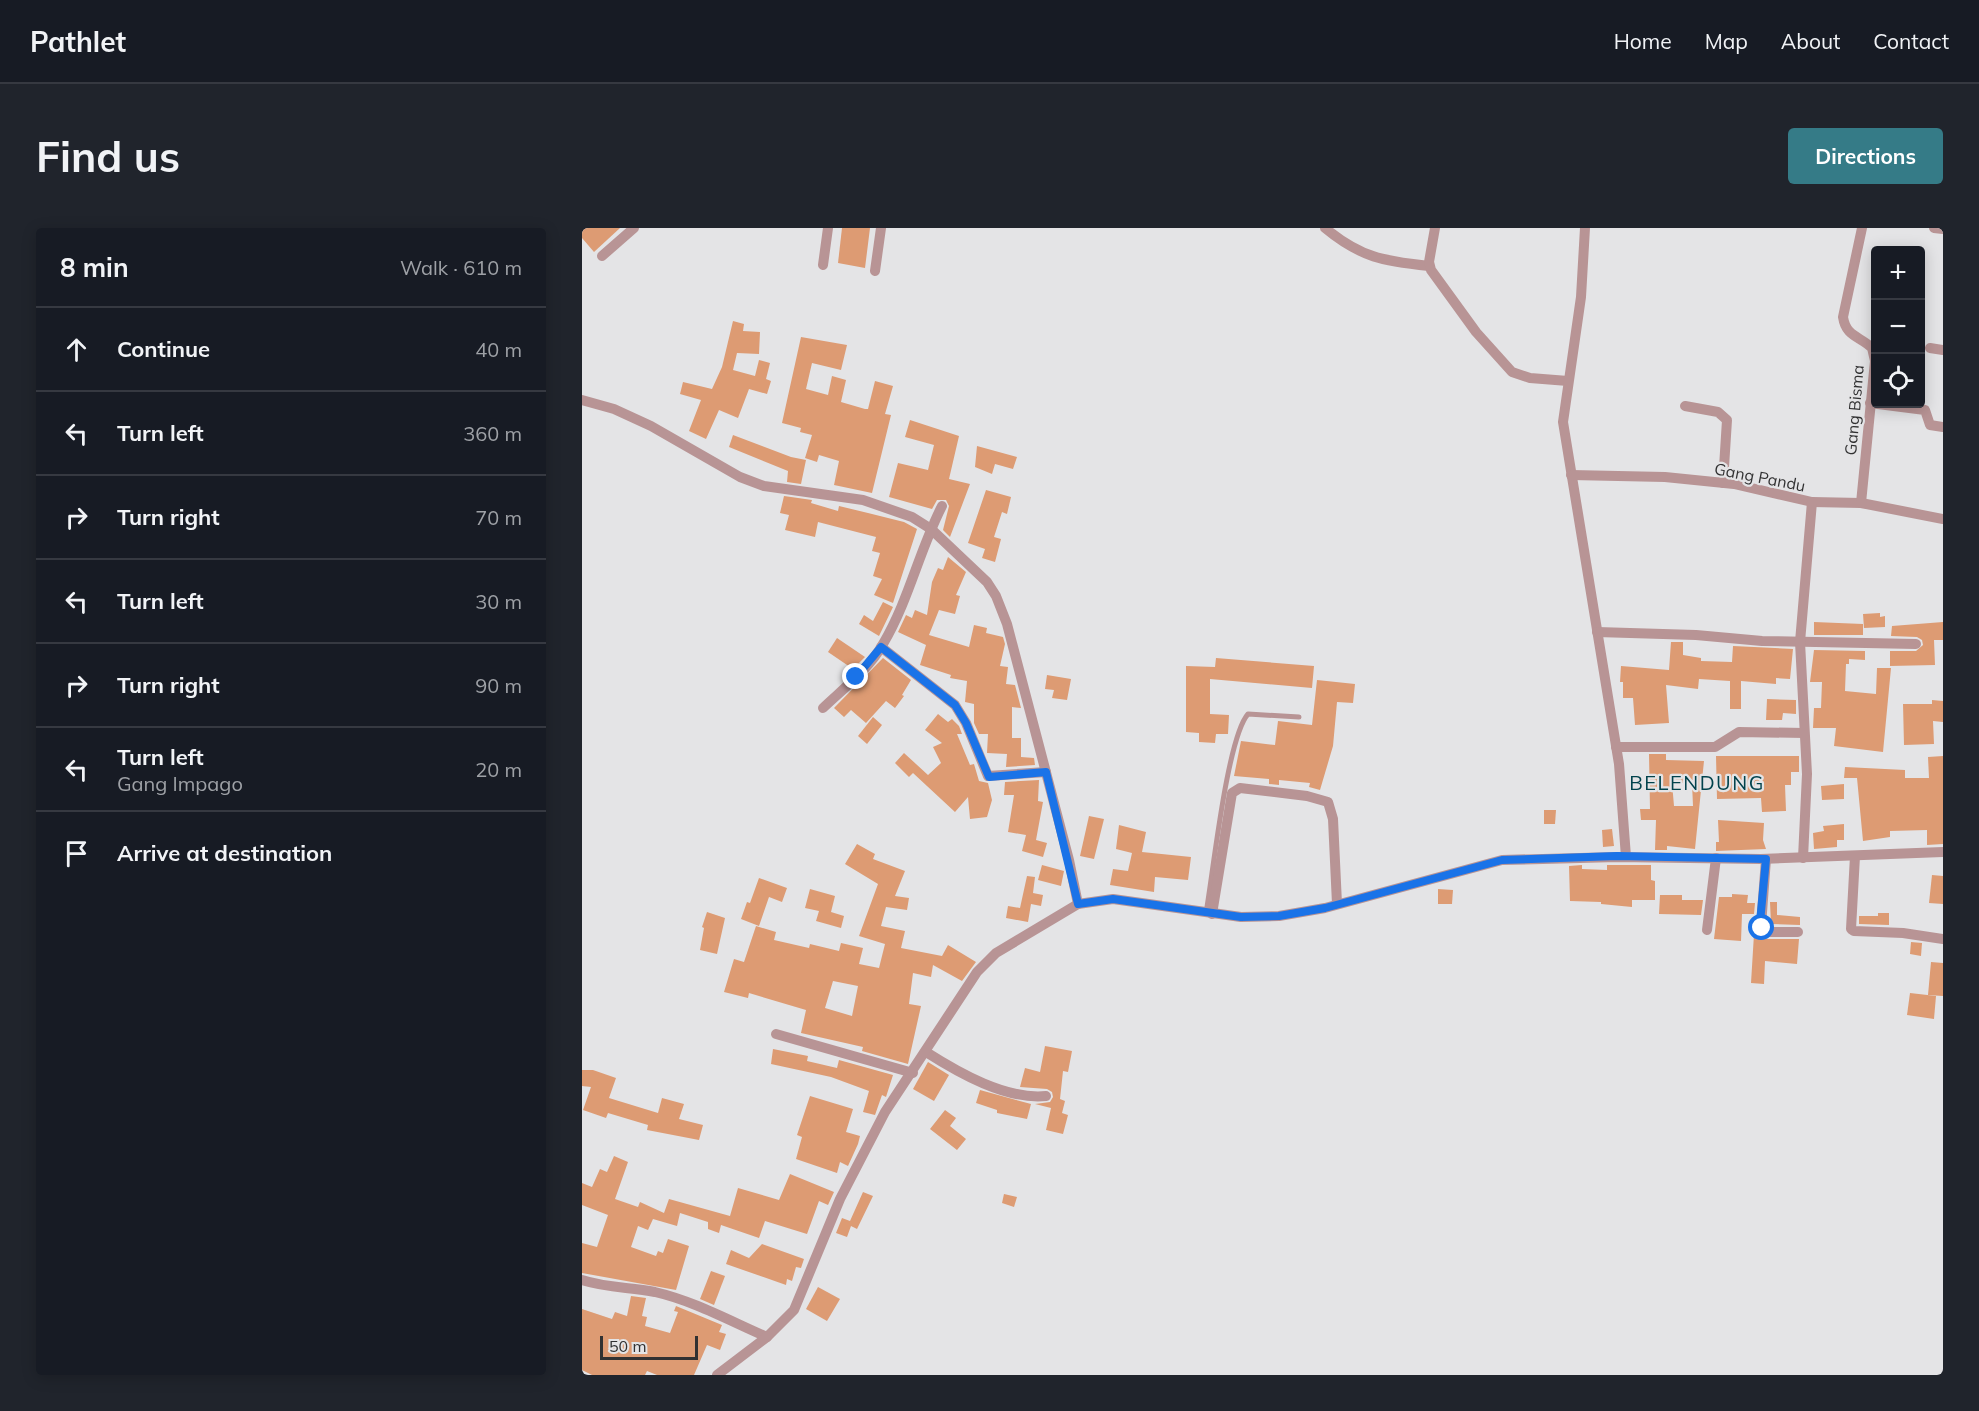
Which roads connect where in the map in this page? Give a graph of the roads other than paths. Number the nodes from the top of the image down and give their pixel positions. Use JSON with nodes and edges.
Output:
{"nodes":[{"id":1,"x":634,"y":228,"type":"edge"},
{"id":2,"x":828,"y":228,"type":"edge"},
{"id":3,"x":881,"y":228,"type":"edge"},
{"id":4,"x":1325,"y":228,"type":"edge"},
{"id":5,"x":1435,"y":228,"type":"edge"},
{"id":6,"x":1585,"y":228,"type":"edge"},
{"id":7,"x":1862,"y":228,"type":"edge"},
{"id":8,"x":1934,"y":228,"type":"edge"},
{"id":9,"x":1943,"y":229,"type":"edge"},
{"id":10,"x":602,"y":256,"type":"dead end"},
{"id":11,"x":823,"y":265,"type":"dead end"},
{"id":12,"x":1429,"y":266,"type":"junction"},
{"id":13,"x":875,"y":271,"type":"dead end"},
{"id":14,"x":1930,"y":348,"type":"dead end"},
{"id":15,"x":1943,"y":350,"type":"edge"},
{"id":16,"x":1568,"y":381,"type":"junction"},
{"id":17,"x":582,"y":400,"type":"edge"},
{"id":18,"x":1870,"y":403,"type":"junction"},
{"id":19,"x":1685,"y":406,"type":"dead end"},
{"id":20,"x":1943,"y":427,"type":"edge"},
{"id":21,"x":1571,"y":475,"type":"junction"},
{"id":22,"x":1723,"y":483,"type":"junction"},
{"id":23,"x":1812,"y":502,"type":"junction"},
{"id":24,"x":1861,"y":503,"type":"junction"},
{"id":25,"x":942,"y":506,"type":"dead end"},
{"id":26,"x":1943,"y":519,"type":"edge"},
{"id":27,"x":931,"y":529,"type":"junction"},
{"id":28,"x":1597,"y":632,"type":"junction"},
{"id":29,"x":1800,"y":642,"type":"junction"},
{"id":30,"x":1916,"y":644,"type":"dead end"},
{"id":31,"x":881,"y":647,"type":"junction"},
{"id":32,"x":823,"y":708,"type":"dead end"},
{"id":33,"x":1299,"y":717,"type":"dead end"},
{"id":34,"x":1804,"y":733,"type":"junction"},
{"id":35,"x":1616,"y":747,"type":"junction"},
{"id":36,"x":1046,"y":772,"type":"junction"},
{"id":37,"x":1943,"y":852,"type":"edge"},
{"id":38,"x":1855,"y":856,"type":"junction"},
{"id":39,"x":1626,"y":857,"type":"junction"},
{"id":40,"x":1716,"y":858,"type":"junction"},
{"id":41,"x":1803,"y":858,"type":"junction"},
{"id":42,"x":1766,"y":859,"type":"junction"},
{"id":43,"x":1078,"y":904,"type":"junction"},
{"id":44,"x":1337,"y":904,"type":"junction"},
{"id":45,"x":1209,"y":913,"type":"junction"},
{"id":46,"x":1707,"y":930,"type":"dead end"},
{"id":47,"x":1798,"y":932,"type":"dead end"},
{"id":48,"x":1943,"y":939,"type":"edge"},
{"id":49,"x":776,"y":1034,"type":"dead end"},
{"id":50,"x":926,"y":1053,"type":"junction"},
{"id":51,"x":913,"y":1073,"type":"junction"},
{"id":52,"x":1046,"y":1096,"type":"dead end"},
{"id":53,"x":582,"y":1280,"type":"edge"},
{"id":54,"x":766,"y":1337,"type":"junction"},
{"id":55,"x":717,"y":1375,"type":"edge"}],
"edges":[{"from":1,"to":10,"type":"street"},
{"from":2,"to":11,"type":"street"},
{"from":3,"to":13,"type":"street"},
{"from":4,"to":12,"type":"street"},
{"from":5,"to":12,"type":"street"},
{"from":6,"to":16,"type":"street"},
{"from":7,"to":18,"type":"street","name":"Gang Bisma"},
{"from":8,"to":9,"type":"street"},
{"from":12,"to":16,"type":"street"},
{"from":14,"to":15,"type":"street"},
{"from":16,"to":21,"type":"street"},
{"from":17,"to":27,"type":"street"},
{"from":18,"to":20,"type":"street"},
{"from":18,"to":24,"type":"street","name":"Gang Bisma"},
{"from":19,"to":22,"type":"street"},
{"from":21,"to":22,"type":"street","name":"Gang Pandu"},
{"from":21,"to":28,"type":"street"},
{"from":22,"to":23,"type":"street","name":"Gang Pandu"},
{"from":23,"to":24,"type":"street","name":"Gang Pandu"},
{"from":23,"to":29,"type":"street"},
{"from":24,"to":26,"type":"street","name":"Gang Pandu"},
{"from":25,"to":27,"type":"street"},
{"from":27,"to":31,"type":"street"},
{"from":27,"to":36,"type":"street"},
{"from":28,"to":29,"type":"street"},
{"from":28,"to":35,"type":"street"},
{"from":29,"to":30,"type":"street"},
{"from":29,"to":34,"type":"street"},
{"from":31,"to":32,"type":"street"},
{"from":31,"to":36,"type":"street"},
{"from":33,"to":45,"type":"lane"},
{"from":34,"to":35,"type":"street"},
{"from":34,"to":41,"type":"street"},
{"from":35,"to":39,"type":"street"},
{"from":36,"to":43,"type":"street"},
{"from":37,"to":38,"type":"street"},
{"from":38,"to":41,"type":"street"},
{"from":38,"to":48,"type":"street"},
{"from":39,"to":40,"type":"street"},
{"from":39,"to":44,"type":"street"},
{"from":40,"to":42,"type":"street"},
{"from":40,"to":46,"type":"street"},
{"from":41,"to":42,"type":"street"},
{"from":42,"to":47,"type":"street"},
{"from":43,"to":45,"type":"street"},
{"from":43,"to":50,"type":"street"},
{"from":44,"to":45,"type":"street"},
{"from":44,"to":45,"type":"street"},
{"from":49,"to":51,"type":"street"},
{"from":50,"to":51,"type":"street"},
{"from":50,"to":52,"type":"street"},
{"from":51,"to":54,"type":"street"},
{"from":53,"to":54,"type":"street"},
{"from":54,"to":55,"type":"street"}]}
